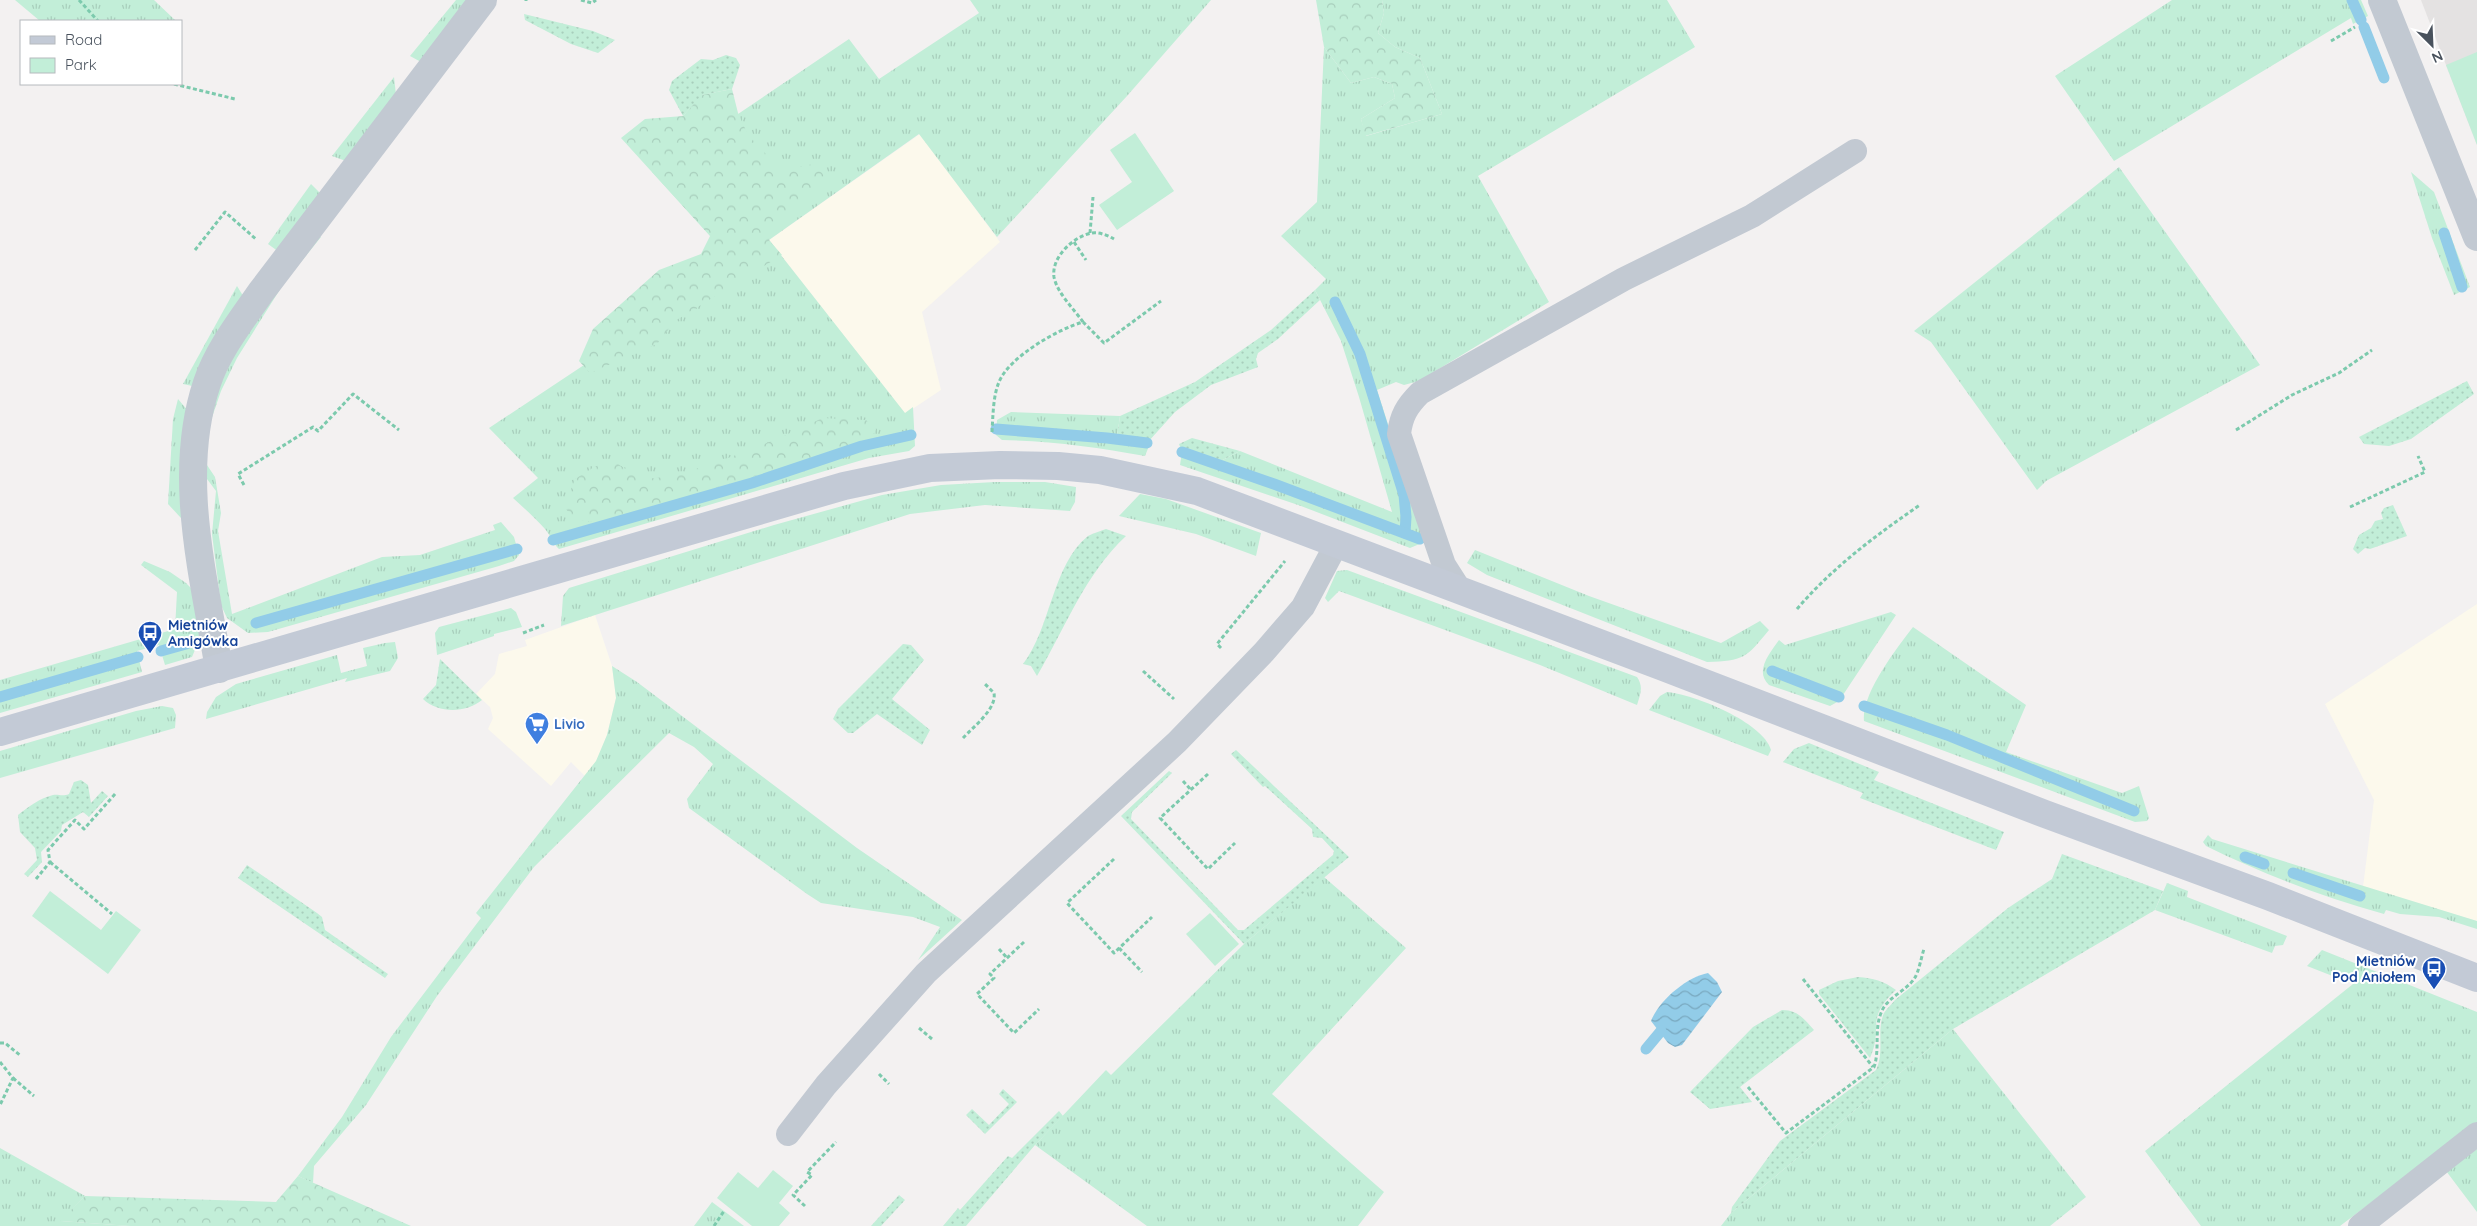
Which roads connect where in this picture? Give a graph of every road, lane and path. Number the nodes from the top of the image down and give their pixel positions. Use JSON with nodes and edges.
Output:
{"nodes":[{"id":1,"x":79,"y":0,"type":"edge"},
{"id":2,"x":483,"y":0,"type":"edge"},
{"id":3,"x":581,"y":0,"type":"edge"},
{"id":4,"x":596,"y":0,"type":"edge"},
{"id":5,"x":2382,"y":0,"type":"edge"},
{"id":6,"x":97,"y":20,"type":"edge"},
{"id":7,"x":2355,"y":27,"type":"dead end"},
{"id":8,"x":2331,"y":41,"type":"dead end"},
{"id":9,"x":178,"y":85,"type":"edge"},
{"id":10,"x":235,"y":98,"type":"dead end"},
{"id":11,"x":1855,"y":151,"type":"dead end"},
{"id":12,"x":1093,"y":197,"type":"dead end"},
{"id":13,"x":2474,"y":220,"type":"edge"},
{"id":14,"x":1090,"y":233,"type":"junction"},
{"id":15,"x":1114,"y":239,"type":"dead end"},
{"id":16,"x":260,"y":242,"type":"dead end"},
{"id":17,"x":1074,"y":242,"type":"junction"},
{"id":18,"x":194,"y":250,"type":"dead end"},
{"id":19,"x":1086,"y":260,"type":"dead end"},
{"id":20,"x":1161,"y":301,"type":"dead end"},
{"id":21,"x":1083,"y":322,"type":"junction"},
{"id":22,"x":2372,"y":350,"type":"dead end"},
{"id":23,"x":399,"y":430,"type":"dead end"},
{"id":24,"x":2236,"y":430,"type":"dead end"},
{"id":25,"x":2418,"y":456,"type":"dead end"},
{"id":26,"x":1000,"y":465,"type":"junction"},
{"id":27,"x":244,"y":485,"type":"dead end"},
{"id":28,"x":1920,"y":505,"type":"dead end"},
{"id":29,"x":2350,"y":507,"type":"dead end"},
{"id":30,"x":1337,"y":543,"type":"junction"},
{"id":31,"x":1282,"y":566,"type":"dead end"},
{"id":32,"x":1460,"y":590,"type":"junction"},
{"id":33,"x":1797,"y":609,"type":"dead end"},
{"id":34,"x":544,"y":626,"type":"dead end"},
{"id":35,"x":523,"y":633,"type":"dead end"},
{"id":36,"x":1224,"y":651,"type":"dead end"},
{"id":37,"x":219,"y":669,"type":"junction"},
{"id":38,"x":1143,"y":671,"type":"dead end"},
{"id":39,"x":984,"y":683,"type":"dead end"},
{"id":40,"x":1177,"y":702,"type":"dead end"},
{"id":41,"x":0,"y":732,"type":"edge"},
{"id":42,"x":963,"y":738,"type":"dead end"},
{"id":43,"x":1208,"y":774,"type":"dead end"},
{"id":44,"x":116,"y":793,"type":"dead end"},
{"id":45,"x":1235,"y":843,"type":"dead end"},
{"id":46,"x":1114,"y":859,"type":"dead end"},
{"id":47,"x":50,"y":862,"type":"junction"},
{"id":48,"x":36,"y":879,"type":"dead end"},
{"id":49,"x":112,"y":914,"type":"dead end"},
{"id":50,"x":1152,"y":917,"type":"dead end"},
{"id":51,"x":1024,"y":942,"type":"dead end"},
{"id":52,"x":1119,"y":948,"type":"junction"},
{"id":53,"x":1924,"y":949,"type":"dead end"},
{"id":54,"x":1142,"y":972,"type":"dead end"},
{"id":55,"x":2477,"y":978,"type":"edge"},
{"id":56,"x":1803,"y":979,"type":"dead end"},
{"id":57,"x":1039,"y":1009,"type":"dead end"},
{"id":58,"x":0,"y":1043,"type":"edge"},
{"id":59,"x":21,"y":1056,"type":"dead end"},
{"id":60,"x":0,"y":1062,"type":"edge"},
{"id":61,"x":1874,"y":1067,"type":"junction"},
{"id":62,"x":13,"y":1078,"type":"junction"},
{"id":63,"x":1748,"y":1088,"type":"dead end"},
{"id":64,"x":34,"y":1096,"type":"dead end"},
{"id":65,"x":0,"y":1105,"type":"edge"},
{"id":66,"x":788,"y":1134,"type":"dead end"},
{"id":67,"x":2477,"y":1134,"type":"edge"},
{"id":68,"x":836,"y":1142,"type":"dead end"},
{"id":69,"x":805,"y":1206,"type":"dead end"},
{"id":70,"x":724,"y":1211,"type":"dead end"},
{"id":71,"x":714,"y":1226,"type":"edge"},
{"id":72,"x":2360,"y":1226,"type":"edge"}],
"edges":[{"from":1,"to":6,"type":"path"},
{"from":2,"to":37,"type":"street"},
{"from":3,"to":4,"type":"path"},
{"from":5,"to":13,"type":"street"},
{"from":7,"to":8,"type":"path"},
{"from":9,"to":10,"type":"path"},
{"from":11,"to":32,"type":"lane"},
{"from":12,"to":14,"type":"path"},
{"from":14,"to":15,"type":"path"},
{"from":14,"to":17,"type":"path"},
{"from":16,"to":18,"type":"path"},
{"from":17,"to":19,"type":"path"},
{"from":17,"to":21,"type":"path"},
{"from":20,"to":21,"type":"path"},
{"from":21,"to":26,"type":"path"},
{"from":22,"to":24,"type":"path"},
{"from":23,"to":27,"type":"path"},
{"from":25,"to":29,"type":"path"},
{"from":26,"to":30,"type":"street"},
{"from":26,"to":37,"type":"street"},
{"from":28,"to":33,"type":"path"},
{"from":30,"to":32,"type":"street"},
{"from":30,"to":66,"type":"lane"},
{"from":31,"to":36,"type":"path"},
{"from":32,"to":55,"type":"street"},
{"from":34,"to":35,"type":"path"},
{"from":37,"to":41,"type":"street"},
{"from":38,"to":40,"type":"path"},
{"from":39,"to":42,"type":"path"},
{"from":43,"to":45,"type":"path"},
{"from":44,"to":47,"type":"path"},
{"from":46,"to":52,"type":"path"},
{"from":47,"to":48,"type":"path"},
{"from":47,"to":49,"type":"path"},
{"from":50,"to":52,"type":"path"},
{"from":51,"to":57,"type":"path"},
{"from":52,"to":54,"type":"path"},
{"from":53,"to":61,"type":"path"},
{"from":56,"to":61,"type":"path"},
{"from":58,"to":59,"type":"path"},
{"from":60,"to":62,"type":"path"},
{"from":61,"to":63,"type":"path"},
{"from":62,"to":64,"type":"path"},
{"from":62,"to":65,"type":"path"},
{"from":67,"to":72,"type":"lane"},
{"from":68,"to":69,"type":"path"},
{"from":70,"to":71,"type":"path"}]}
